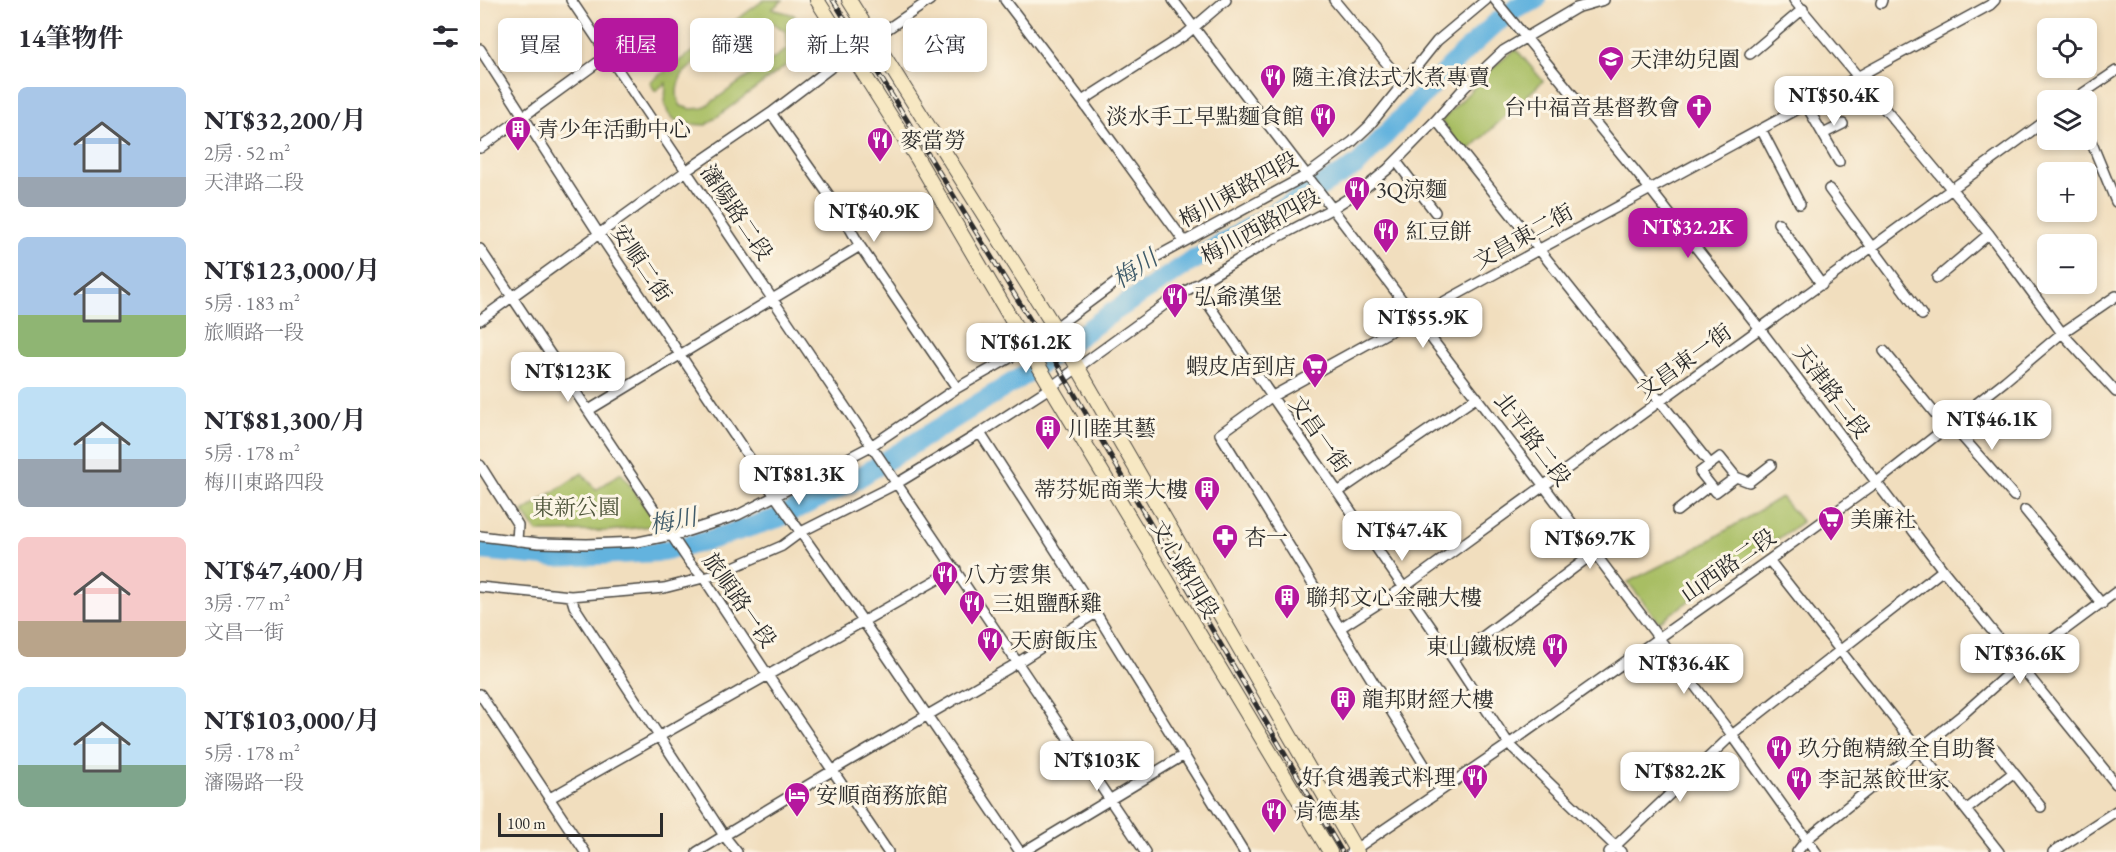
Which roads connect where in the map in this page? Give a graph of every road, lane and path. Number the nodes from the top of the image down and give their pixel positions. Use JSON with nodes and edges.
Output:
{"nodes":[{"id":1,"x":571,"y":0,"type":"edge"},
{"id":2,"x":817,"y":0,"type":"edge"},
{"id":3,"x":849,"y":0,"type":"edge"},
{"id":4,"x":930,"y":0,"type":"edge"},
{"id":5,"x":1005,"y":0,"type":"edge"},
{"id":6,"x":1173,"y":0,"type":"edge"},
{"id":7,"x":1226,"y":0,"type":"edge"},
{"id":8,"x":1334,"y":0,"type":"edge"},
{"id":9,"x":1486,"y":0,"type":"edge"},
{"id":10,"x":1495,"y":0,"type":"edge"},
{"id":11,"x":1604,"y":0,"type":"edge"},
{"id":12,"x":1794,"y":0,"type":"edge"},
{"id":13,"x":1995,"y":0,"type":"edge"},
{"id":14,"x":1803,"y":9,"type":"junction"},
{"id":15,"x":829,"y":18,"type":"edge"},
{"id":16,"x":860,"y":18,"type":"edge"},
{"id":17,"x":891,"y":27,"type":"edge"},
{"id":18,"x":1194,"y":27,"type":"junction"},
{"id":19,"x":594,"y":34,"type":"edge"},
{"id":20,"x":1524,"y":38,"type":"junction"},
{"id":21,"x":480,"y":49,"type":"edge"},
{"id":22,"x":1749,"y":54,"type":"dead end"},
{"id":23,"x":594,"y":65,"type":"edge"},
{"id":24,"x":891,"y":68,"type":"edge"},
{"id":25,"x":619,"y":72,"type":"edge"},
{"id":26,"x":827,"y":72,"type":"edge"},
{"id":27,"x":863,"y":72,"type":"edge"},
{"id":28,"x":2115,"y":74,"type":"edge"},
{"id":29,"x":1858,"y":76,"type":"junction"},
{"id":30,"x":1403,"y":82,"type":"junction"},
{"id":31,"x":2089,"y":90,"type":"edge"},
{"id":32,"x":1082,"y":101,"type":"junction"},
{"id":33,"x":1806,"y":105,"type":"junction"},
{"id":34,"x":771,"y":113,"type":"junction"},
{"id":35,"x":524,"y":116,"type":"junction"},
{"id":36,"x":1436,"y":120,"type":"junction"},
{"id":37,"x":1843,"y":124,"type":"dead end"},
{"id":38,"x":2037,"y":128,"type":"edge"},
{"id":39,"x":1761,"y":129,"type":"junction"},
{"id":40,"x":1823,"y":134,"type":"junction"},
{"id":41,"x":480,"y":148,"type":"edge"},
{"id":42,"x":2095,"y":150,"type":"edge"},
{"id":43,"x":1396,"y":161,"type":"junction"},
{"id":44,"x":1839,"y":162,"type":"dead end"},
{"id":45,"x":686,"y":171,"type":"junction"},
{"id":46,"x":1310,"y":179,"type":"junction"},
{"id":47,"x":1650,"y":189,"type":"junction"},
{"id":48,"x":1829,"y":189,"type":"dead end"},
{"id":49,"x":1953,"y":190,"type":"junction"},
{"id":50,"x":2116,"y":202,"type":"edge"},
{"id":51,"x":1800,"y":204,"type":"dead end"},
{"id":52,"x":1333,"y":208,"type":"junction"},
{"id":53,"x":1435,"y":212,"type":"dead end"},
{"id":54,"x":1778,"y":223,"type":"dead end"},
{"id":55,"x":599,"y":234,"type":"junction"},
{"id":56,"x":1989,"y":234,"type":"junction"},
{"id":57,"x":1184,"y":241,"type":"junction"},
{"id":58,"x":860,"y":246,"type":"junction"},
{"id":59,"x":480,"y":249,"type":"edge"},
{"id":60,"x":1872,"y":249,"type":"junction"},
{"id":61,"x":1538,"y":250,"type":"junction"},
{"id":62,"x":1937,"y":278,"type":"dead end"},
{"id":63,"x":1195,"y":285,"type":"junction"},
{"id":64,"x":1822,"y":285,"type":"junction"},
{"id":65,"x":2116,"y":296,"type":"edge"},
{"id":66,"x":512,"y":297,"type":"junction"},
{"id":67,"x":773,"y":299,"type":"junction"},
{"id":68,"x":1922,"y":315,"type":"dead end"},
{"id":69,"x":1416,"y":317,"type":"junction"},
{"id":70,"x":480,"y":320,"type":"edge"},
{"id":71,"x":1055,"y":328,"type":"junction"},
{"id":72,"x":1760,"y":329,"type":"junction"},
{"id":73,"x":2062,"y":333,"type":"junction"},
{"id":74,"x":1029,"y":347,"type":"junction"},
{"id":75,"x":1884,"y":351,"type":"dead end"},
{"id":76,"x":680,"y":355,"type":"junction"},
{"id":77,"x":1078,"y":367,"type":"junction"},
{"id":78,"x":1051,"y":387,"type":"junction"},
{"id":79,"x":957,"y":388,"type":"junction"},
{"id":80,"x":2116,"y":392,"type":"edge"},
{"id":81,"x":1271,"y":397,"type":"junction"},
{"id":82,"x":1477,"y":397,"type":"junction"},
{"id":83,"x":1660,"y":402,"type":"junction"},
{"id":84,"x":589,"y":410,"type":"junction"},
{"id":85,"x":1948,"y":425,"type":"junction"},
{"id":86,"x":980,"y":433,"type":"junction"},
{"id":87,"x":871,"y":446,"type":"junction"},
{"id":88,"x":1710,"y":464,"type":"junction"},
{"id":89,"x":480,"y":465,"type":"edge"},
{"id":90,"x":1771,"y":465,"type":"dead end"},
{"id":91,"x":1736,"y":477,"type":"junction"},
{"id":92,"x":1877,"y":482,"type":"junction"},
{"id":93,"x":896,"y":484,"type":"junction"},
{"id":94,"x":1710,"y":485,"type":"junction"},
{"id":95,"x":1544,"y":486,"type":"junction"},
{"id":96,"x":1338,"y":492,"type":"junction"},
{"id":97,"x":775,"y":496,"type":"junction"},
{"id":98,"x":2013,"y":496,"type":"dead end"},
{"id":99,"x":2025,"y":510,"type":"dead end"},
{"id":100,"x":1677,"y":511,"type":"dead end"},
{"id":101,"x":801,"y":532,"type":"junction"},
{"id":102,"x":480,"y":536,"type":"edge"},
{"id":103,"x":675,"y":539,"type":"junction"},
{"id":104,"x":517,"y":541,"type":"junction"},
{"id":105,"x":1594,"y":554,"type":"junction"},
{"id":106,"x":1769,"y":560,"type":"junction"},
{"id":107,"x":956,"y":569,"type":"junction"},
{"id":108,"x":1943,"y":570,"type":"junction"},
{"id":109,"x":704,"y":577,"type":"junction"},
{"id":110,"x":480,"y":586,"type":"edge"},
{"id":111,"x":1403,"y":588,"type":"junction"},
{"id":112,"x":2116,"y":592,"type":"edge"},
{"id":113,"x":571,"y":596,"type":"junction"},
{"id":114,"x":2102,"y":604,"type":"junction"},
{"id":115,"x":1096,"y":613,"type":"junction"},
{"id":116,"x":863,"y":621,"type":"junction"},
{"id":117,"x":1340,"y":628,"type":"junction"},
{"id":118,"x":1657,"y":639,"type":"junction"},
{"id":119,"x":1841,"y":651,"type":"junction"},
{"id":120,"x":1453,"y":659,"type":"junction"},
{"id":121,"x":1017,"y":663,"type":"junction"},
{"id":122,"x":2020,"y":663,"type":"junction"},
{"id":123,"x":768,"y":676,"type":"junction"},
{"id":124,"x":480,"y":694,"type":"edge"},
{"id":125,"x":927,"y":716,"type":"junction"},
{"id":126,"x":659,"y":735,"type":"junction"},
{"id":127,"x":1732,"y":735,"type":"junction"},
{"id":128,"x":1509,"y":744,"type":"junction"},
{"id":129,"x":1918,"y":749,"type":"junction"},
{"id":130,"x":1995,"y":749,"type":"dead end"},
{"id":131,"x":1184,"y":755,"type":"junction"},
{"id":132,"x":833,"y":770,"type":"junction"},
{"id":133,"x":2014,"y":772,"type":"junction"},
{"id":134,"x":2116,"y":784,"type":"edge"},
{"id":135,"x":1440,"y":790,"type":"junction"},
{"id":136,"x":550,"y":798,"type":"junction"},
{"id":137,"x":1109,"y":800,"type":"junction"},
{"id":138,"x":2041,"y":807,"type":"dead end"},
{"id":139,"x":1966,"y":810,"type":"junction"},
{"id":140,"x":2116,"y":811,"type":"edge"},
{"id":141,"x":725,"y":837,"type":"junction"},
{"id":142,"x":1807,"y":839,"type":"junction"},
{"id":143,"x":1615,"y":850,"type":"edge"},
{"id":144,"x":1355,"y":851,"type":"edge"},
{"id":145,"x":585,"y":852,"type":"edge"},
{"id":146,"x":698,"y":852,"type":"edge"},
{"id":147,"x":737,"y":852,"type":"edge"},
{"id":148,"x":888,"y":852,"type":"edge"},
{"id":149,"x":1022,"y":852,"type":"edge"},
{"id":150,"x":1145,"y":852,"type":"edge"},
{"id":151,"x":1244,"y":852,"type":"edge"},
{"id":152,"x":1330,"y":852,"type":"edge"},
{"id":153,"x":1797,"y":852,"type":"edge"},
{"id":154,"x":1816,"y":852,"type":"edge"},
{"id":155,"x":1999,"y":852,"type":"edge"},
{"id":156,"x":2053,"y":852,"type":"edge"}],
"edges":[{"from":1,"to":19,"type":"street","name":"瀋陽路二段"},
{"from":2,"to":15,"type":"main road","name":"文心路四段"},
{"from":3,"to":16,"type":"main road","name":"文心路四段"},
{"from":4,"to":17,"type":"street"},
{"from":5,"to":32,"type":"street"},
{"from":6,"to":18,"type":"street","name":"北平路二段"},
{"from":7,"to":18,"type":"street"},
{"from":8,"to":30,"type":"street"},
{"from":9,"to":30,"type":"street","name":"梅川東路四段"},
{"from":10,"to":20,"type":"street","name":"天津路二段"},
{"from":11,"to":20,"type":"street","name":"梅川西路四段"},
{"from":12,"to":14,"type":"street"},
{"from":13,"to":29,"type":"street","name":"文昌東二街"},
{"from":14,"to":22,"type":"street"},
{"from":14,"to":29,"type":"street"},
{"from":18,"to":32,"type":"street"},
{"from":18,"to":46,"type":"street","name":"北平路二段"},
{"from":20,"to":36,"type":"street","name":"梅川西路四段"},
{"from":20,"to":47,"type":"street","name":"天津路二段"},
{"from":21,"to":35,"type":"street","name":"安順二街"},
{"from":23,"to":35,"type":"street"},
{"from":24,"to":71,"type":"main road","name":"文心路四段"},
{"from":25,"to":45,"type":"street","name":"瀋陽路二段"},
{"from":26,"to":34,"type":"street"},
{"from":27,"to":74,"type":"main road","name":"文心路四段"},
{"from":28,"to":31,"type":"street"},
{"from":29,"to":33,"type":"street","name":"文昌東二街"},
{"from":29,"to":49,"type":"street"},
{"from":30,"to":46,"type":"street","name":"梅川東路四段"},
{"from":32,"to":57,"type":"street"},
{"from":33,"to":39,"type":"street","name":"文昌東二街"},
{"from":33,"to":40,"type":"street"},
{"from":34,"to":45,"type":"street"},
{"from":34,"to":58,"type":"street"},
{"from":35,"to":41,"type":"street"},
{"from":35,"to":55,"type":"street","name":"安順二街"},
{"from":36,"to":43,"type":"street","name":"梅川西路四段"},
{"from":36,"to":61,"type":"street"},
{"from":37,"to":40,"type":"street"},
{"from":38,"to":49,"type":"street","name":"文昌東一街"},
{"from":39,"to":47,"type":"street","name":"文昌東二街"},
{"from":39,"to":51,"type":"street"},
{"from":40,"to":44,"type":"street"},
{"from":42,"to":50,"type":"street"},
{"from":43,"to":52,"type":"street","name":"梅川西路四段"},
{"from":43,"to":53,"type":"street"},
{"from":45,"to":55,"type":"street"},
{"from":45,"to":67,"type":"street","name":"瀋陽路二段"},
{"from":46,"to":52,"type":"street","name":"北平路二段"},
{"from":46,"to":57,"type":"street","name":"梅川東路四段"},
{"from":47,"to":61,"type":"street","name":"文昌東二街"},
{"from":47,"to":72,"type":"street","name":"天津路二段"},
{"from":48,"to":60,"type":"street"},
{"from":49,"to":56,"type":"street"},
{"from":49,"to":60,"type":"street","name":"文昌東一街"},
{"from":52,"to":63,"type":"street","name":"梅川西路四段"},
{"from":52,"to":69,"type":"street","name":"北平路二段"},
{"from":54,"to":64,"type":"street"},
{"from":55,"to":66,"type":"street"},
{"from":55,"to":76,"type":"street","name":"安順二街"},
{"from":56,"to":62,"type":"street"},
{"from":56,"to":73,"type":"street"},
{"from":57,"to":71,"type":"street","name":"梅川東路四段"},
{"from":58,"to":67,"type":"street"},
{"from":58,"to":79,"type":"street"},
{"from":59,"to":66,"type":"street","name":"旅順路一段"},
{"from":60,"to":64,"type":"street","name":"文昌東一街"},
{"from":60,"to":68,"type":"street"},
{"from":61,"to":69,"type":"street","name":"文昌東二街"},
{"from":61,"to":83,"type":"street"},
{"from":63,"to":77,"type":"street","name":"梅川西路四段"},
{"from":63,"to":81,"type":"street","name":"文昌一街"},
{"from":64,"to":72,"type":"street","name":"文昌東一街"},
{"from":65,"to":73,"type":"street","name":"山西路二段"},
{"from":66,"to":70,"type":"street"},
{"from":66,"to":84,"type":"street","name":"旅順路一段"},
{"from":67,"to":76,"type":"street"},
{"from":67,"to":87,"type":"street","name":"瀋陽路二段"},
{"from":69,"to":81,"type":"street","name":"文昌東二街"},
{"from":69,"to":82,"type":"street","name":"北平路二段"},
{"from":71,"to":74,"type":"street","name":"梅川東路四段"},
{"from":71,"to":77,"type":"main road","name":"文心路四段"},
{"from":72,"to":83,"type":"street","name":"文昌東一街"},
{"from":72,"to":92,"type":"street","name":"天津路二段"},
{"from":73,"to":80,"type":"street"},
{"from":73,"to":85,"type":"street","name":"山西路二段"},
{"from":74,"to":78,"type":"main road","name":"文心路四段"},
{"from":74,"to":79,"type":"street","name":"梅川東路四段"},
{"from":75,"to":85,"type":"street"},
{"from":76,"to":84,"type":"street"},
{"from":76,"to":97,"type":"street","name":"安順二街"},
{"from":77,"to":78,"type":"street","name":"梅川西路四段"},
{"from":77,"to":144,"type":"main road","name":"文心路四段"},
{"from":78,"to":86,"type":"street","name":"梅川西路四段"},
{"from":78,"to":152,"type":"main road","name":"文心路四段"},
{"from":79,"to":87,"type":"street","name":"梅川東路四段"},
{"from":81,"to":96,"type":"street","name":"文昌一街"},
{"from":81,"to":117,"type":"street","name":"文昌東二街"},
{"from":82,"to":95,"type":"street","name":"北平路二段"},
{"from":82,"to":96,"type":"street"},
{"from":83,"to":88,"type":"street"},
{"from":83,"to":95,"type":"street","name":"文昌東一街"},
{"from":84,"to":103,"type":"street","name":"旅順路一段"},
{"from":85,"to":92,"type":"street","name":"山西路二段"},
{"from":85,"to":98,"type":"street"},
{"from":86,"to":93,"type":"street","name":"梅川西路四段"},
{"from":86,"to":115,"type":"street"},
{"from":87,"to":93,"type":"street","name":"瀋陽路二段"},
{"from":87,"to":97,"type":"street","name":"梅川東路四段"},
{"from":88,"to":91,"type":"street"},
{"from":88,"to":94,"type":"street"},
{"from":89,"to":104,"type":"street"},
{"from":90,"to":91,"type":"street"},
{"from":91,"to":94,"type":"street"},
{"from":92,"to":106,"type":"street","name":"山西路二段"},
{"from":92,"to":108,"type":"street","name":"天津路二段"},
{"from":93,"to":101,"type":"street","name":"梅川西路四段"},
{"from":93,"to":107,"type":"street","name":"瀋陽路二段"},
{"from":94,"to":100,"type":"street"},
{"from":95,"to":105,"type":"street","name":"北平路二段"},
{"from":95,"to":111,"type":"street","name":"文昌東一街"},
{"from":96,"to":111,"type":"street","name":"文昌一街"},
{"from":97,"to":101,"type":"street","name":"安順二街"},
{"from":97,"to":103,"type":"street","name":"梅川東路四段"},
{"from":99,"to":114,"type":"street"},
{"from":101,"to":109,"type":"street","name":"梅川西路四段"},
{"from":101,"to":116,"type":"street","name":"安順二街"},
{"from":102,"to":104,"type":"street","name":"梅川東路四段"},
{"from":103,"to":104,"type":"street","name":"梅川東路四段"},
{"from":103,"to":109,"type":"street","name":"旅順路一段"},
{"from":105,"to":118,"type":"street","name":"北平路二段"},
{"from":105,"to":120,"type":"street"},
{"from":106,"to":118,"type":"street","name":"山西路二段"},
{"from":106,"to":119,"type":"street"},
{"from":107,"to":116,"type":"street"},
{"from":107,"to":121,"type":"street","name":"瀋陽路二段"},
{"from":108,"to":119,"type":"street"},
{"from":108,"to":122,"type":"street","name":"天津路二段"},
{"from":109,"to":113,"type":"street","name":"梅川西路四段"},
{"from":109,"to":123,"type":"street","name":"旅順路一段"},
{"from":110,"to":113,"type":"street","name":"梅川西路四段"},
{"from":111,"to":117,"type":"street","name":"文昌東一街"},
{"from":111,"to":120,"type":"street","name":"文昌一街"},
{"from":112,"to":114,"type":"street"},
{"from":113,"to":126,"type":"street"},
{"from":114,"to":122,"type":"street"},
{"from":115,"to":121,"type":"street"},
{"from":115,"to":131,"type":"street"},
{"from":116,"to":123,"type":"street"},
{"from":116,"to":125,"type":"street","name":"安順二街"},
{"from":117,"to":135,"type":"street","name":"文昌東二街"},
{"from":118,"to":127,"type":"street","name":"北平路二段"},
{"from":118,"to":128,"type":"street","name":"山西路二段"},
{"from":119,"to":127,"type":"street"},
{"from":119,"to":129,"type":"street"},
{"from":120,"to":128,"type":"street","name":"文昌一街"},
{"from":121,"to":125,"type":"street"},
{"from":121,"to":137,"type":"street","name":"瀋陽路二段"},
{"from":122,"to":129,"type":"street"},
{"from":122,"to":134,"type":"street","name":"天津路二段"},
{"from":123,"to":126,"type":"street"},
{"from":123,"to":132,"type":"street","name":"旅順路一段"},
{"from":124,"to":136,"type":"street"},
{"from":125,"to":132,"type":"street"},
{"from":125,"to":149,"type":"street","name":"安順二街"},
{"from":126,"to":136,"type":"street"},
{"from":126,"to":141,"type":"street"},
{"from":127,"to":142,"type":"street","name":"北平路二段"},
{"from":127,"to":143,"type":"street"},
{"from":128,"to":135,"type":"street","name":"山西路二段"},
{"from":128,"to":143,"type":"street","name":"文昌一街"},
{"from":129,"to":139,"type":"street"},
{"from":129,"to":142,"type":"street"},
{"from":130,"to":133,"type":"street"},
{"from":131,"to":137,"type":"street"},
{"from":131,"to":151,"type":"street"},
{"from":132,"to":141,"type":"street"},
{"from":132,"to":148,"type":"street","name":"旅順路一段"},
{"from":133,"to":138,"type":"street"},
{"from":133,"to":139,"type":"street"},
{"from":135,"to":144,"type":"street","name":"山西路二段"},
{"from":136,"to":145,"type":"street"},
{"from":137,"to":149,"type":"street"},
{"from":137,"to":150,"type":"street","name":"瀋陽路二段"},
{"from":139,"to":155,"type":"street"},
{"from":140,"to":156,"type":"street"},
{"from":141,"to":146,"type":"street"},
{"from":141,"to":147,"type":"street"},
{"from":142,"to":153,"type":"street"},
{"from":142,"to":154,"type":"street","name":"北平路二段"}]}
